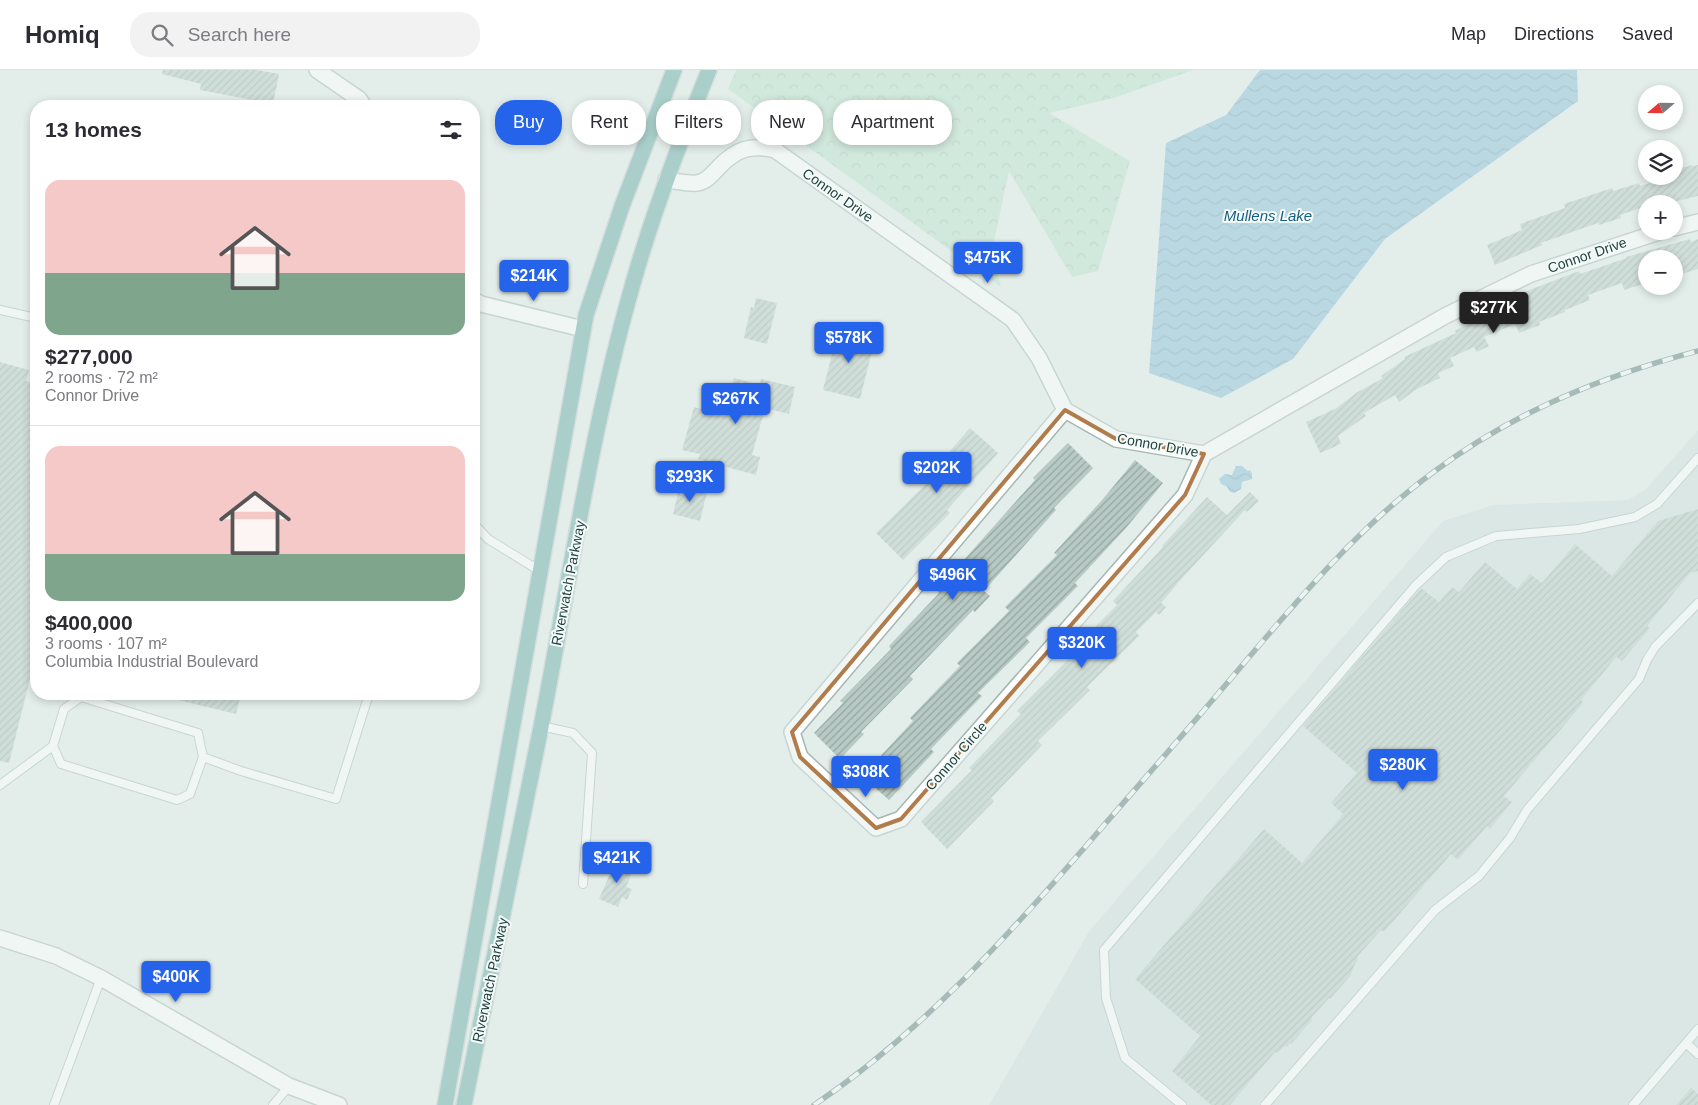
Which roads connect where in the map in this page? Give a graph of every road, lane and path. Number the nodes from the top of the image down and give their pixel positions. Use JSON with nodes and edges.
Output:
{"nodes":[{"id":1,"x":318,"y":70,"type":"edge"},
{"id":2,"x":674,"y":70,"type":"edge"},
{"id":3,"x":709,"y":70,"type":"edge"},
{"id":4,"x":360,"y":100,"type":"edge"},
{"id":5,"x":666,"y":180,"type":"junction"},
{"id":6,"x":1698,"y":222,"type":"edge"},
{"id":7,"x":1683,"y":226,"type":"edge"},
{"id":8,"x":1638,"y":239,"type":"edge"},
{"id":9,"x":480,"y":303,"type":"edge"},
{"id":10,"x":0,"y":310,"type":"edge"},
{"id":11,"x":30,"y":317,"type":"edge"},
{"id":12,"x":583,"y":329,"type":"junction"},
{"id":13,"x":1065,"y":410,"type":"junction"},
{"id":14,"x":1204,"y":454,"type":"junction"},
{"id":15,"x":1698,"y":458,"type":"edge"},
{"id":16,"x":480,"y":530,"type":"edge"},
{"id":17,"x":540,"y":571,"type":"junction"},
{"id":18,"x":1698,"y":603,"type":"edge"},
{"id":19,"x":77,"y":700,"type":"edge"},
{"id":20,"x":91,"y":700,"type":"edge"},
{"id":21,"x":367,"y":700,"type":"edge"},
{"id":22,"x":541,"y":726,"type":"junction"},
{"id":23,"x":53,"y":746,"type":"junction"},
{"id":24,"x":204,"y":758,"type":"junction"},
{"id":25,"x":0,"y":785,"type":"edge"},
{"id":26,"x":583,"y":884,"type":"dead end"},
{"id":27,"x":0,"y":938,"type":"edge"},
{"id":28,"x":101,"y":978,"type":"junction"},
{"id":29,"x":1698,"y":1029,"type":"edge"},
{"id":30,"x":1686,"y":1043,"type":"junction"},
{"id":31,"x":1698,"y":1054,"type":"edge"},
{"id":32,"x":289,"y":1086,"type":"junction"},
{"id":33,"x":54,"y":1105,"type":"edge"},
{"id":34,"x":273,"y":1105,"type":"edge"},
{"id":35,"x":339,"y":1105,"type":"edge"},
{"id":36,"x":445,"y":1105,"type":"edge"},
{"id":37,"x":464,"y":1105,"type":"edge"},
{"id":38,"x":1182,"y":1105,"type":"edge"},
{"id":39,"x":1265,"y":1105,"type":"edge"},
{"id":40,"x":1633,"y":1105,"type":"edge"}],
"edges":[{"from":1,"to":4,"type":"street"},
{"from":2,"to":12,"type":"main road","name":"Riverwatch Parkway"},
{"from":3,"to":5,"type":"main road","name":"Riverwatch Parkway"},
{"from":5,"to":13,"type":"street","name":"Connor Drive"},
{"from":5,"to":22,"type":"main road","name":"Riverwatch Parkway"},
{"from":6,"to":7,"type":"street"},
{"from":8,"to":14,"type":"street","name":"Connor Drive"},
{"from":9,"to":12,"type":"street"},
{"from":10,"to":11,"type":"lane"},
{"from":12,"to":17,"type":"main road","name":"Riverwatch Parkway"},
{"from":13,"to":14,"type":"street","name":"Connor Drive"},
{"from":13,"to":14,"type":"street","name":"Connor Circle"},
{"from":15,"to":38,"type":"lane"},
{"from":16,"to":17,"type":"lane"},
{"from":17,"to":36,"type":"main road","name":"Riverwatch Parkway"},
{"from":18,"to":39,"type":"lane"},
{"from":19,"to":23,"type":"lane"},
{"from":20,"to":24,"type":"lane"},
{"from":21,"to":24,"type":"lane"},
{"from":22,"to":26,"type":"lane"},
{"from":22,"to":37,"type":"main road","name":"Riverwatch Parkway"},
{"from":23,"to":24,"type":"lane"},
{"from":23,"to":25,"type":"lane"},
{"from":27,"to":28,"type":"street"},
{"from":28,"to":32,"type":"street"},
{"from":28,"to":33,"type":"lane"},
{"from":29,"to":30,"type":"lane"},
{"from":30,"to":31,"type":"lane"},
{"from":30,"to":40,"type":"lane"},
{"from":32,"to":34,"type":"lane"},
{"from":32,"to":35,"type":"street"}]}
